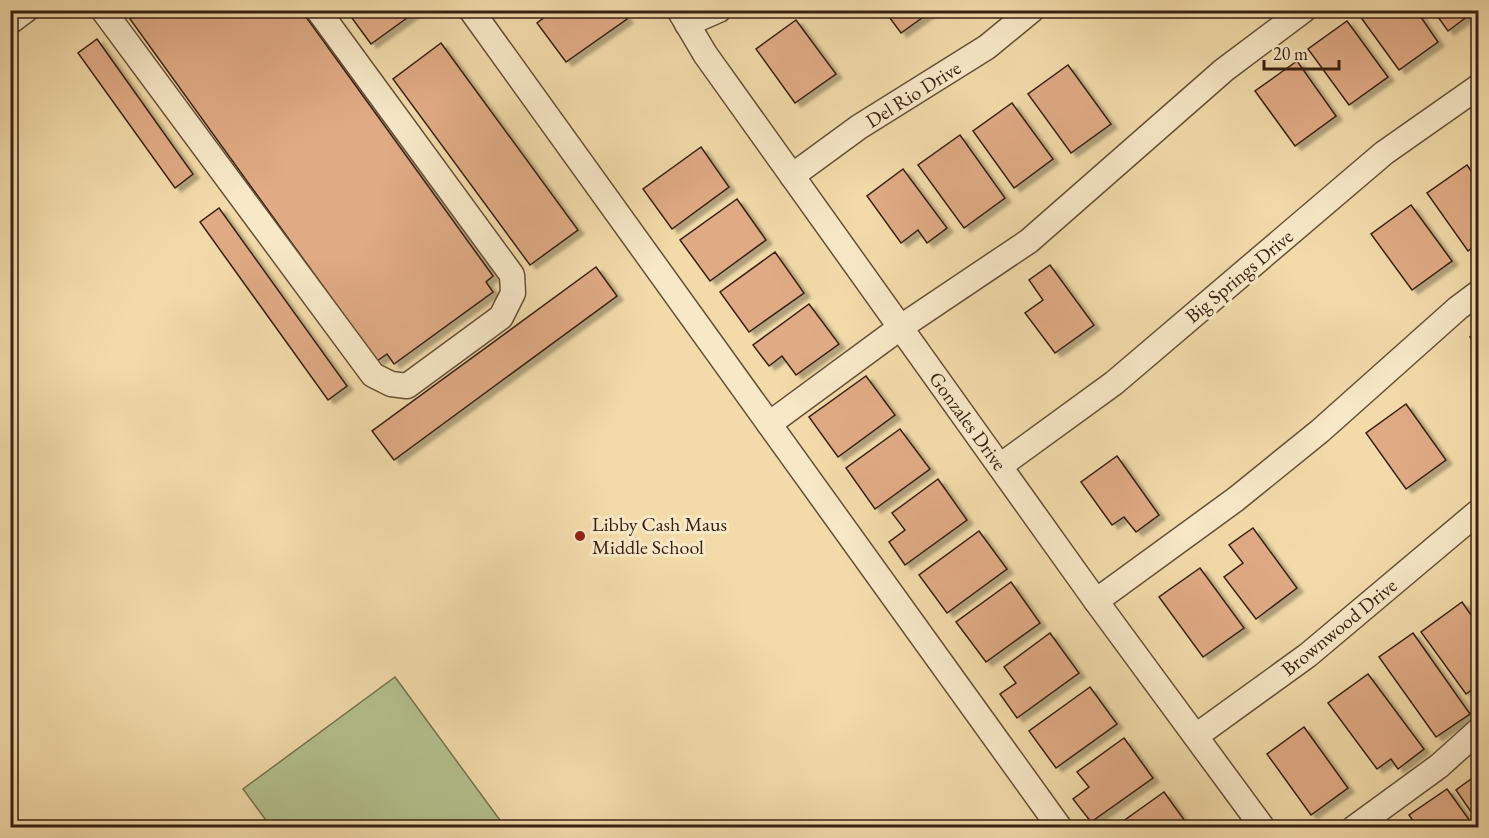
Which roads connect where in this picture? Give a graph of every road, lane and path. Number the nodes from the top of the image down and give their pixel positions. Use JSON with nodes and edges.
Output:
{"nodes":[{"id":1,"x":26,"y":10,"type":"edge"},
{"id":2,"x":103,"y":10,"type":"edge"},
{"id":3,"x":318,"y":10,"type":"edge"},
{"id":4,"x":471,"y":10,"type":"edge"},
{"id":5,"x":719,"y":10,"type":"edge"},
{"id":6,"x":1032,"y":10,"type":"edge"},
{"id":7,"x":1304,"y":10,"type":"edge"},
{"id":8,"x":683,"y":17,"type":"edge"},
{"id":9,"x":10,"y":22,"type":"edge"},
{"id":10,"x":1479,"y":87,"type":"edge"},
{"id":11,"x":792,"y":176,"type":"junction"},
{"id":12,"x":1479,"y":292,"type":"edge"},
{"id":13,"x":901,"y":327,"type":"junction"},
{"id":14,"x":769,"y":424,"type":"junction"},
{"id":15,"x":1000,"y":466,"type":"junction"},
{"id":16,"x":1479,"y":512,"type":"edge"},
{"id":17,"x":1096,"y":601,"type":"junction"},
{"id":18,"x":1479,"y":731,"type":"edge"},
{"id":19,"x":1196,"y":736,"type":"junction"},
{"id":20,"x":1060,"y":828,"type":"edge"},
{"id":21,"x":1263,"y":828,"type":"edge"},
{"id":22,"x":1354,"y":828,"type":"edge"}],
"edges":[{"from":1,"to":9,"type":"street"},
{"from":2,"to":3,"type":"street"},
{"from":4,"to":14,"type":"street"},
{"from":5,"to":8,"type":"street"},
{"from":6,"to":11,"type":"street","name":"Del Rio Drive"},
{"from":7,"to":13,"type":"street"},
{"from":8,"to":11,"type":"street","name":"Gonzales Drive"},
{"from":10,"to":15,"type":"street","name":"Big Springs Drive"},
{"from":11,"to":13,"type":"street","name":"Gonzales Drive"},
{"from":12,"to":17,"type":"street"},
{"from":13,"to":14,"type":"street"},
{"from":13,"to":15,"type":"street","name":"Gonzales Drive"},
{"from":14,"to":20,"type":"street"},
{"from":15,"to":17,"type":"street","name":"Gonzales Drive"},
{"from":16,"to":19,"type":"street","name":"Brownwood Drive"},
{"from":17,"to":19,"type":"street","name":"Gonzales Drive"},
{"from":18,"to":22,"type":"street"},
{"from":19,"to":21,"type":"street","name":"Gonzales Drive"}]}
